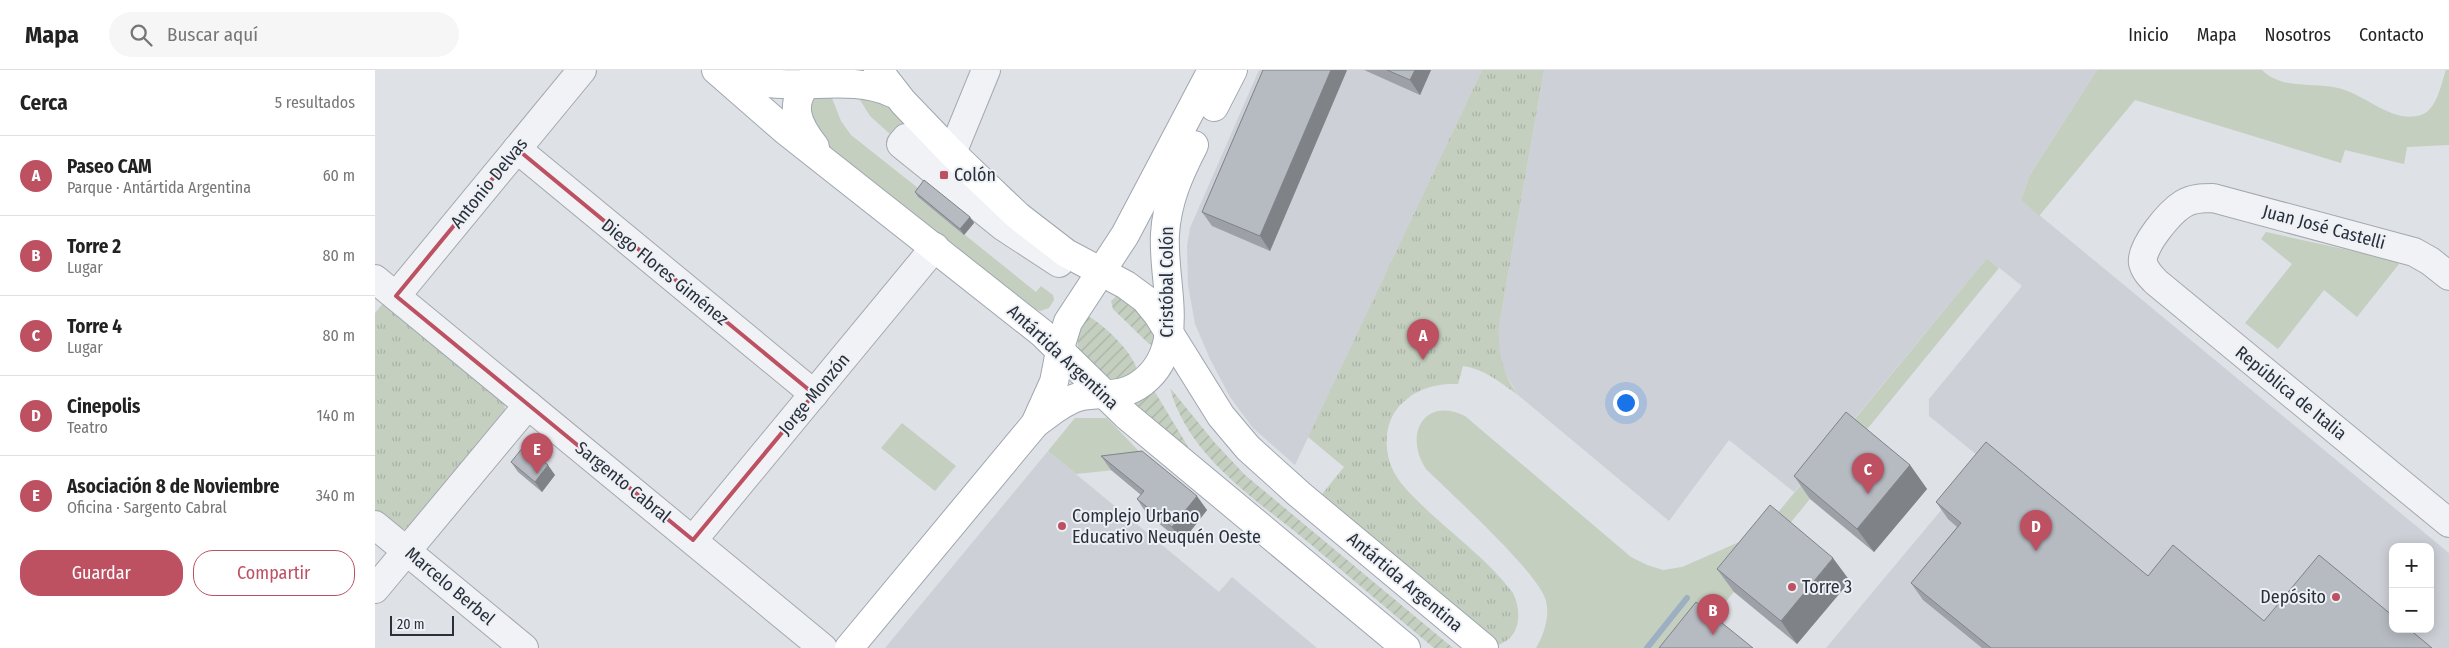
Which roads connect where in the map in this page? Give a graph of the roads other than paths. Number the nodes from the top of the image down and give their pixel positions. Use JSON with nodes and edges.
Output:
{"nodes":[{"id":1,"x":582,"y":70,"type":"edge"},
{"id":2,"x":716,"y":70,"type":"edge"},
{"id":3,"x":728,"y":70,"type":"edge"},
{"id":4,"x":878,"y":70,"type":"edge"},
{"id":5,"x":986,"y":70,"type":"edge"},
{"id":6,"x":1212,"y":70,"type":"edge"},
{"id":7,"x":1233,"y":70,"type":"edge"},
{"id":8,"x":811,"y":79,"type":"junction"},
{"id":9,"x":903,"y":102,"type":"junction"},
{"id":10,"x":906,"y":138,"type":"joint"},
{"id":11,"x":517,"y":149,"type":"junction"},
{"id":12,"x":952,"y":153,"type":"junction"},
{"id":13,"x":824,"y":158,"type":"junction"},
{"id":14,"x":2193,"y":200,"type":"joint"},
{"id":15,"x":935,"y":248,"type":"junction"},
{"id":16,"x":1108,"y":261,"type":"junction"},
{"id":17,"x":2449,"y":276,"type":"edge"},
{"id":18,"x":375,"y":279,"type":"edge"},
{"id":19,"x":396,"y":296,"type":"junction"},
{"id":20,"x":1169,"y":333,"type":"junction"},
{"id":21,"x":1060,"y":349,"type":"junction"},
{"id":22,"x":814,"y":394,"type":"junction"},
{"id":23,"x":1107,"y":396,"type":"junction"},
{"id":24,"x":528,"y":405,"type":"junction"},
{"id":25,"x":1035,"y":424,"type":"junction"},
{"id":26,"x":2449,"y":523,"type":"edge"},
{"id":27,"x":375,"y":525,"type":"edge"},
{"id":28,"x":693,"y":540,"type":"junction"},
{"id":29,"x":407,"y":551,"type":"junction"},
{"id":30,"x":375,"y":589,"type":"edge"},
{"id":31,"x":525,"y":648,"type":"edge"},
{"id":32,"x":823,"y":648,"type":"edge"},
{"id":33,"x":849,"y":648,"type":"edge"},
{"id":34,"x":1406,"y":648,"type":"edge"},
{"id":35,"x":1483,"y":648,"type":"edge"}],
"edges":[{"from":1,"to":11,"type":"street","name":"Antonio Delvas"},
{"from":2,"to":13,"type":"main road","name":"Antártida Argentina"},
{"from":3,"to":8,"type":"main road"},
{"from":4,"to":9,"type":"main road"},
{"from":5,"to":12,"type":"street"},
{"from":6,"to":16,"type":"main road","name":"Cristóbal Colón"},
{"from":7,"to":20,"type":"main road","name":"Cristóbal Colón"},
{"from":8,"to":9,"type":"main road"},
{"from":8,"to":13,"type":"main road"},
{"from":9,"to":12,"type":"main road"},
{"from":10,"to":10,"type":"street"},
{"from":11,"to":19,"type":"street","name":"Antonio Delvas"},
{"from":11,"to":22,"type":"street","name":"Diego Flores Giménez"},
{"from":12,"to":16,"type":"main road"},
{"from":13,"to":15,"type":"main road","name":"Antártida Argentina"},
{"from":14,"to":17,"type":"street","name":"Juan José Castelli"},
{"from":14,"to":26,"type":"street","name":"República de Italia"},
{"from":15,"to":21,"type":"main road","name":"Antártida Argentina"},
{"from":15,"to":22,"type":"street","name":"Jorge Monzón"},
{"from":16,"to":20,"type":"main road","name":"Antártida Argentina"},
{"from":16,"to":21,"type":"main road","name":"Cristóbal Colón"},
{"from":18,"to":19,"type":"street","name":"Sargento Cabral"},
{"from":19,"to":24,"type":"street","name":"Sargento Cabral"},
{"from":20,"to":23,"type":"main road","name":"Cristóbal Colón"},
{"from":20,"to":35,"type":"main road","name":"Antártida Argentina"},
{"from":21,"to":23,"type":"main road","name":"Antártida Argentina"},
{"from":21,"to":25,"type":"main road","name":"Cristóbal Colón"},
{"from":22,"to":28,"type":"street","name":"Jorge Monzón"},
{"from":23,"to":25,"type":"main road","name":"Cristóbal Colón"},
{"from":23,"to":34,"type":"main road","name":"Antártida Argentina"},
{"from":24,"to":28,"type":"street","name":"Sargento Cabral"},
{"from":24,"to":29,"type":"street"},
{"from":25,"to":33,"type":"main road","name":"Cristóbal Colón"},
{"from":27,"to":29,"type":"street","name":"Marcelo Berbel"},
{"from":28,"to":32,"type":"street","name":"Sargento Cabral"},
{"from":29,"to":30,"type":"street"},
{"from":29,"to":31,"type":"street","name":"Marcelo Berbel"}]}
